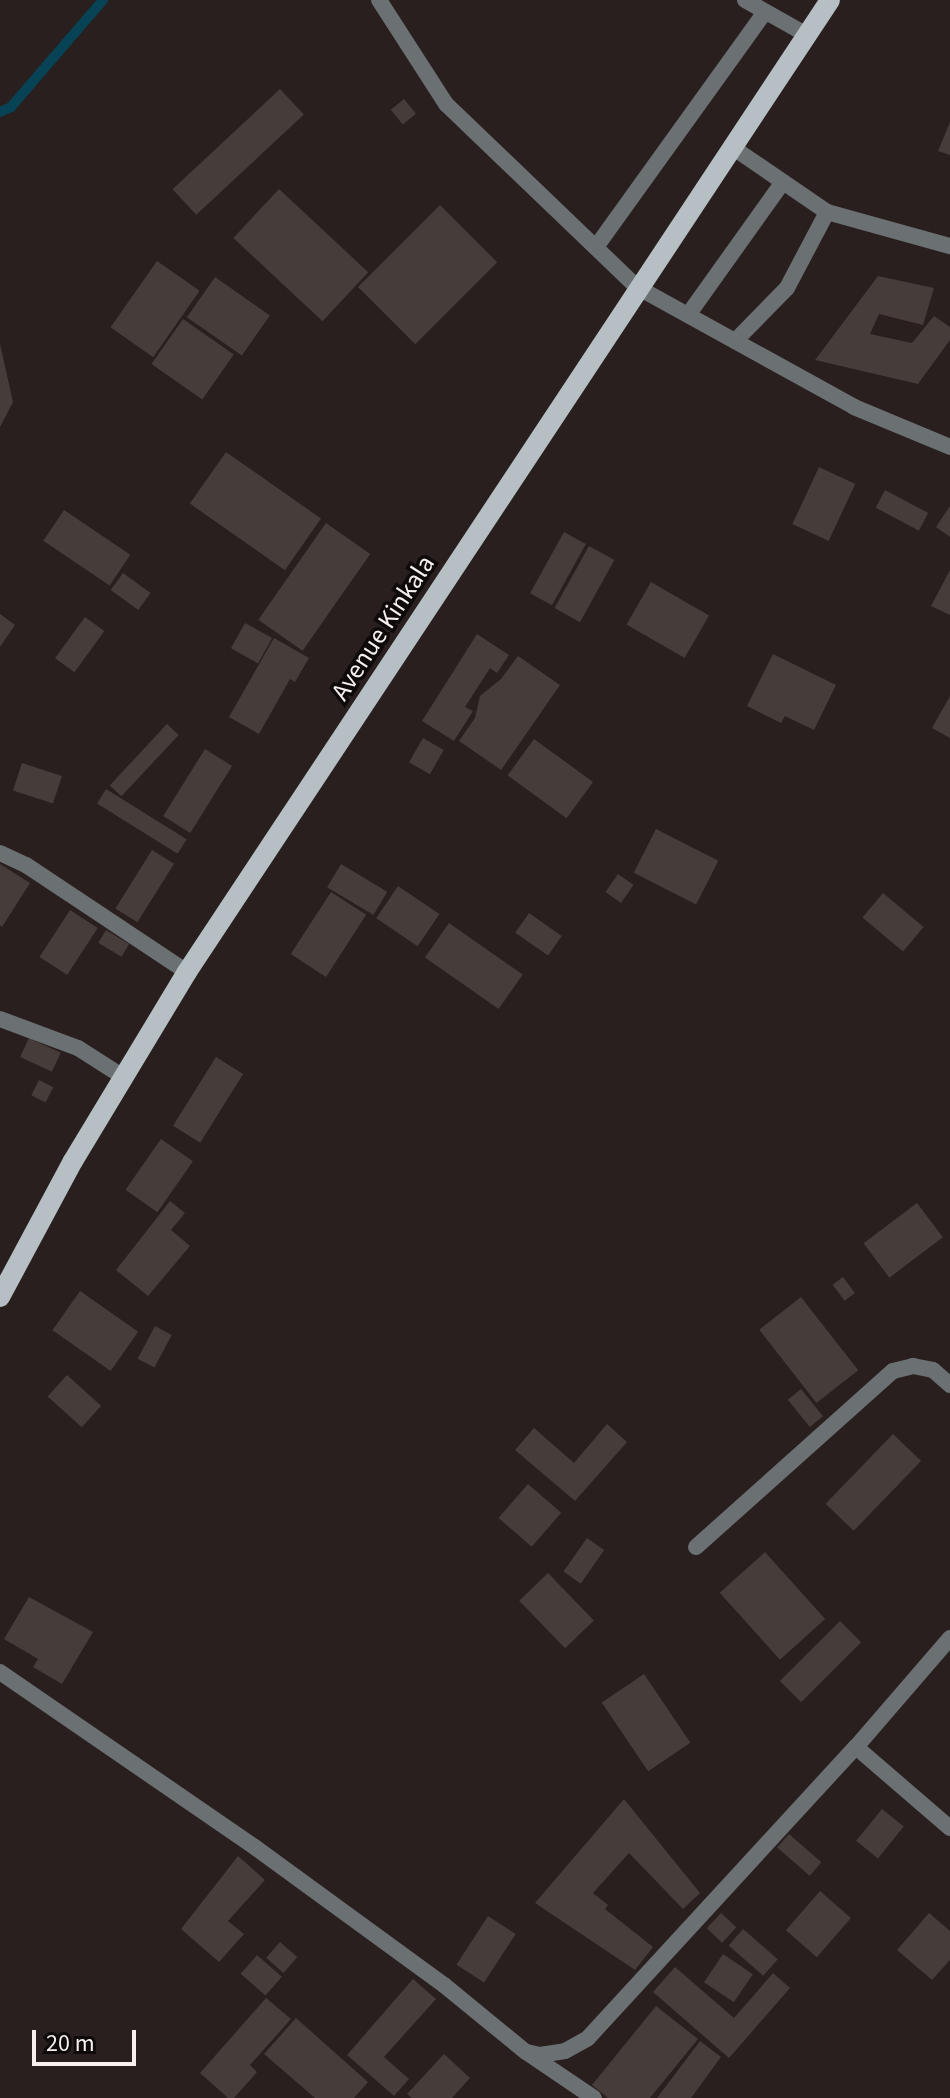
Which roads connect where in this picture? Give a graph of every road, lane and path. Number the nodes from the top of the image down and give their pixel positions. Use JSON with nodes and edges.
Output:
{"nodes":[{"id":1,"x":379,"y":0,"type":"edge"},
{"id":2,"x":745,"y":0,"type":"edge"},
{"id":3,"x":830,"y":0,"type":"edge"},
{"id":4,"x":765,"y":12,"type":"junction"},
{"id":5,"x":807,"y":35,"type":"junction"},
{"id":6,"x":732,"y":147,"type":"junction"},
{"id":7,"x":783,"y":182,"type":"junction"},
{"id":8,"x":827,"y":212,"type":"junction"},
{"id":9,"x":950,"y":246,"type":"edge"},
{"id":10,"x":596,"y":247,"type":"junction"},
{"id":11,"x":637,"y":287,"type":"junction"},
{"id":12,"x":688,"y":315,"type":"junction"},
{"id":13,"x":735,"y":341,"type":"junction"},
{"id":14,"x":950,"y":447,"type":"edge"},
{"id":15,"x":0,"y":853,"type":"edge"},
{"id":16,"x":187,"y":972,"type":"junction"},
{"id":17,"x":0,"y":1019,"type":"edge"},
{"id":18,"x":122,"y":1076,"type":"junction"},
{"id":19,"x":0,"y":1296,"type":"edge"},
{"id":20,"x":950,"y":1385,"type":"edge"},
{"id":21,"x":696,"y":1547,"type":"dead end"},
{"id":22,"x":950,"y":1638,"type":"edge"},
{"id":23,"x":0,"y":1672,"type":"edge"},
{"id":24,"x":856,"y":1747,"type":"junction"},
{"id":25,"x":950,"y":1828,"type":"edge"},
{"id":26,"x":526,"y":2052,"type":"junction"},
{"id":27,"x":594,"y":2098,"type":"edge"}],
"edges":[{"from":1,"to":10,"type":"street"},
{"from":2,"to":4,"type":"street"},
{"from":3,"to":5,"type":"main road","name":"Avenue Kinkala"},
{"from":4,"to":5,"type":"street"},
{"from":4,"to":10,"type":"street"},
{"from":5,"to":6,"type":"main road","name":"Avenue Kinkala"},
{"from":6,"to":7,"type":"street"},
{"from":6,"to":11,"type":"main road","name":"Avenue Kinkala"},
{"from":7,"to":8,"type":"street"},
{"from":7,"to":12,"type":"street"},
{"from":8,"to":9,"type":"street"},
{"from":8,"to":13,"type":"street"},
{"from":10,"to":11,"type":"street"},
{"from":11,"to":12,"type":"street"},
{"from":11,"to":16,"type":"main road","name":"Avenue Kinkala"},
{"from":12,"to":13,"type":"street"},
{"from":13,"to":14,"type":"street"},
{"from":15,"to":16,"type":"street"},
{"from":16,"to":18,"type":"main road","name":"Avenue Kinkala"},
{"from":17,"to":18,"type":"street"},
{"from":18,"to":19,"type":"main road","name":"Avenue Kinkala"},
{"from":20,"to":21,"type":"street"},
{"from":22,"to":24,"type":"street"},
{"from":23,"to":26,"type":"street"},
{"from":24,"to":25,"type":"street"},
{"from":24,"to":26,"type":"street"},
{"from":26,"to":27,"type":"street"}]}
